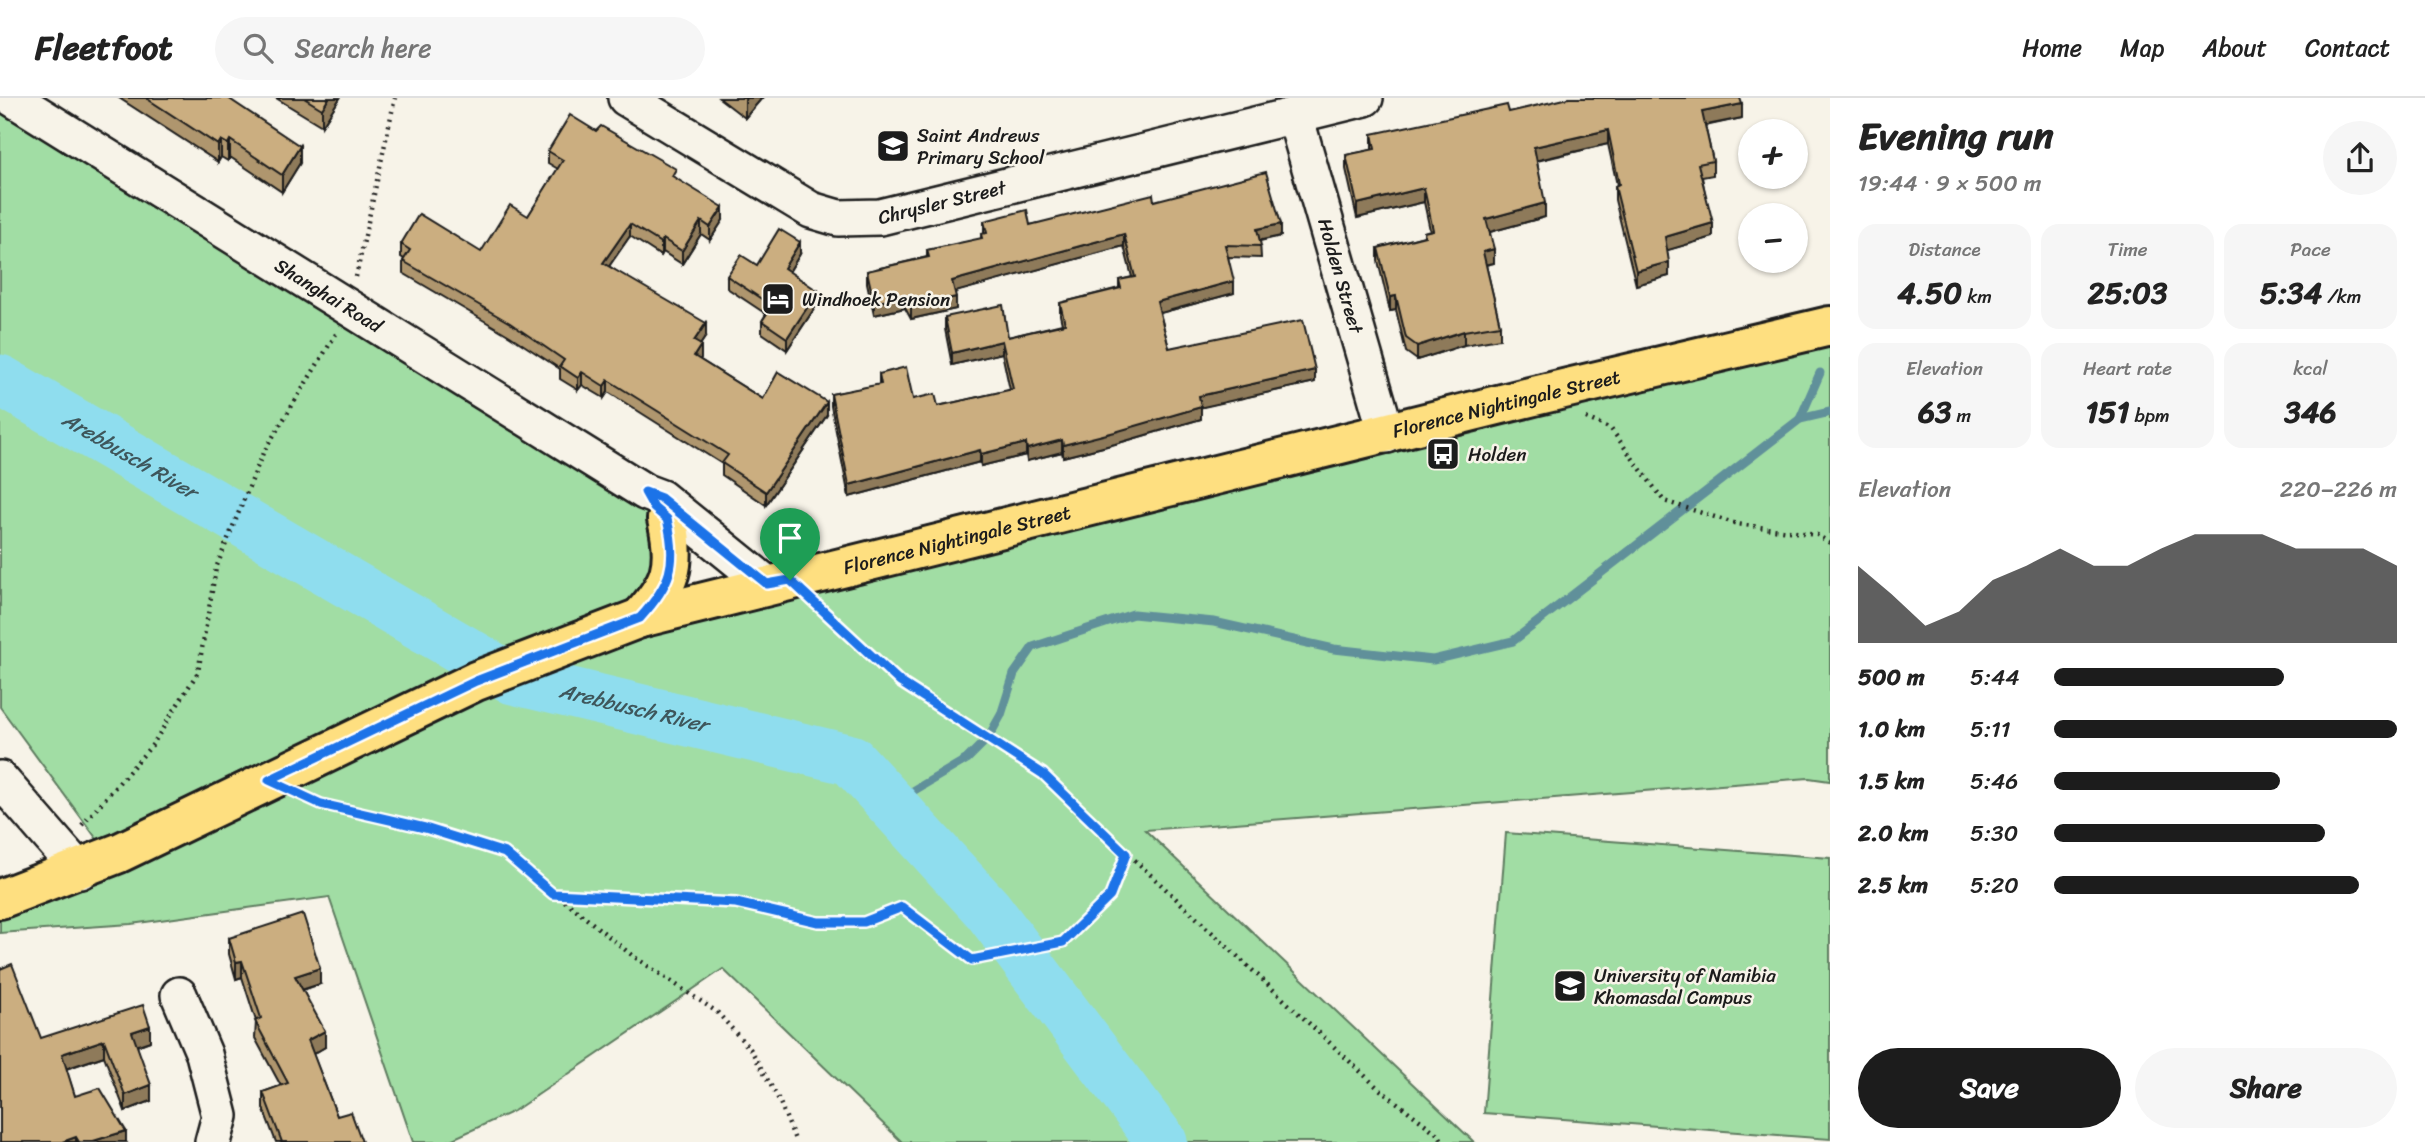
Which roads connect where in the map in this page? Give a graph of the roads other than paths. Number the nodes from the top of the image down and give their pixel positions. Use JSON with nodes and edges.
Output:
{"nodes":[{"id":1,"x":12,"y":98,"type":"edge"},
{"id":2,"x":626,"y":98,"type":"edge"},
{"id":3,"x":1365,"y":98,"type":"edge"},
{"id":4,"x":1294,"y":116,"type":"junction"},
{"id":5,"x":1830,"y":326,"type":"edge"},
{"id":6,"x":1387,"y":435,"type":"junction"},
{"id":7,"x":656,"y":506,"type":"junction"},
{"id":8,"x":767,"y":585,"type":"junction"},
{"id":9,"x":640,"y":618,"type":"junction"},
{"id":10,"x":0,"y":779,"type":"edge"},
{"id":11,"x":70,"y":860,"type":"junction"},
{"id":12,"x":0,"y":899,"type":"edge"},
{"id":13,"x":180,"y":995,"type":"dead end"},
{"id":14,"x":213,"y":1142,"type":"edge"}],
"edges":[{"from":1,"to":7,"type":"street","name":"Shanghai Road"},
{"from":2,"to":4,"type":"street","name":"Chrysler Street"},
{"from":3,"to":4,"type":"street","name":"Chrysler Street"},
{"from":4,"to":6,"type":"street","name":"Holden Street"},
{"from":5,"to":6,"type":"main road","name":"Florence Nightingale Street"},
{"from":6,"to":8,"type":"main road","name":"Florence Nightingale Street"},
{"from":7,"to":8,"type":"street","name":"Shanghai Road"},
{"from":7,"to":9,"type":"main road"},
{"from":8,"to":9,"type":"main road","name":"Florence Nightingale Street"},
{"from":9,"to":11,"type":"main road","name":"Florence Nightingale Street"},
{"from":10,"to":11,"type":"street"},
{"from":11,"to":12,"type":"main road","name":"Florence Nightingale Street"},
{"from":13,"to":14,"type":"street"}]}
